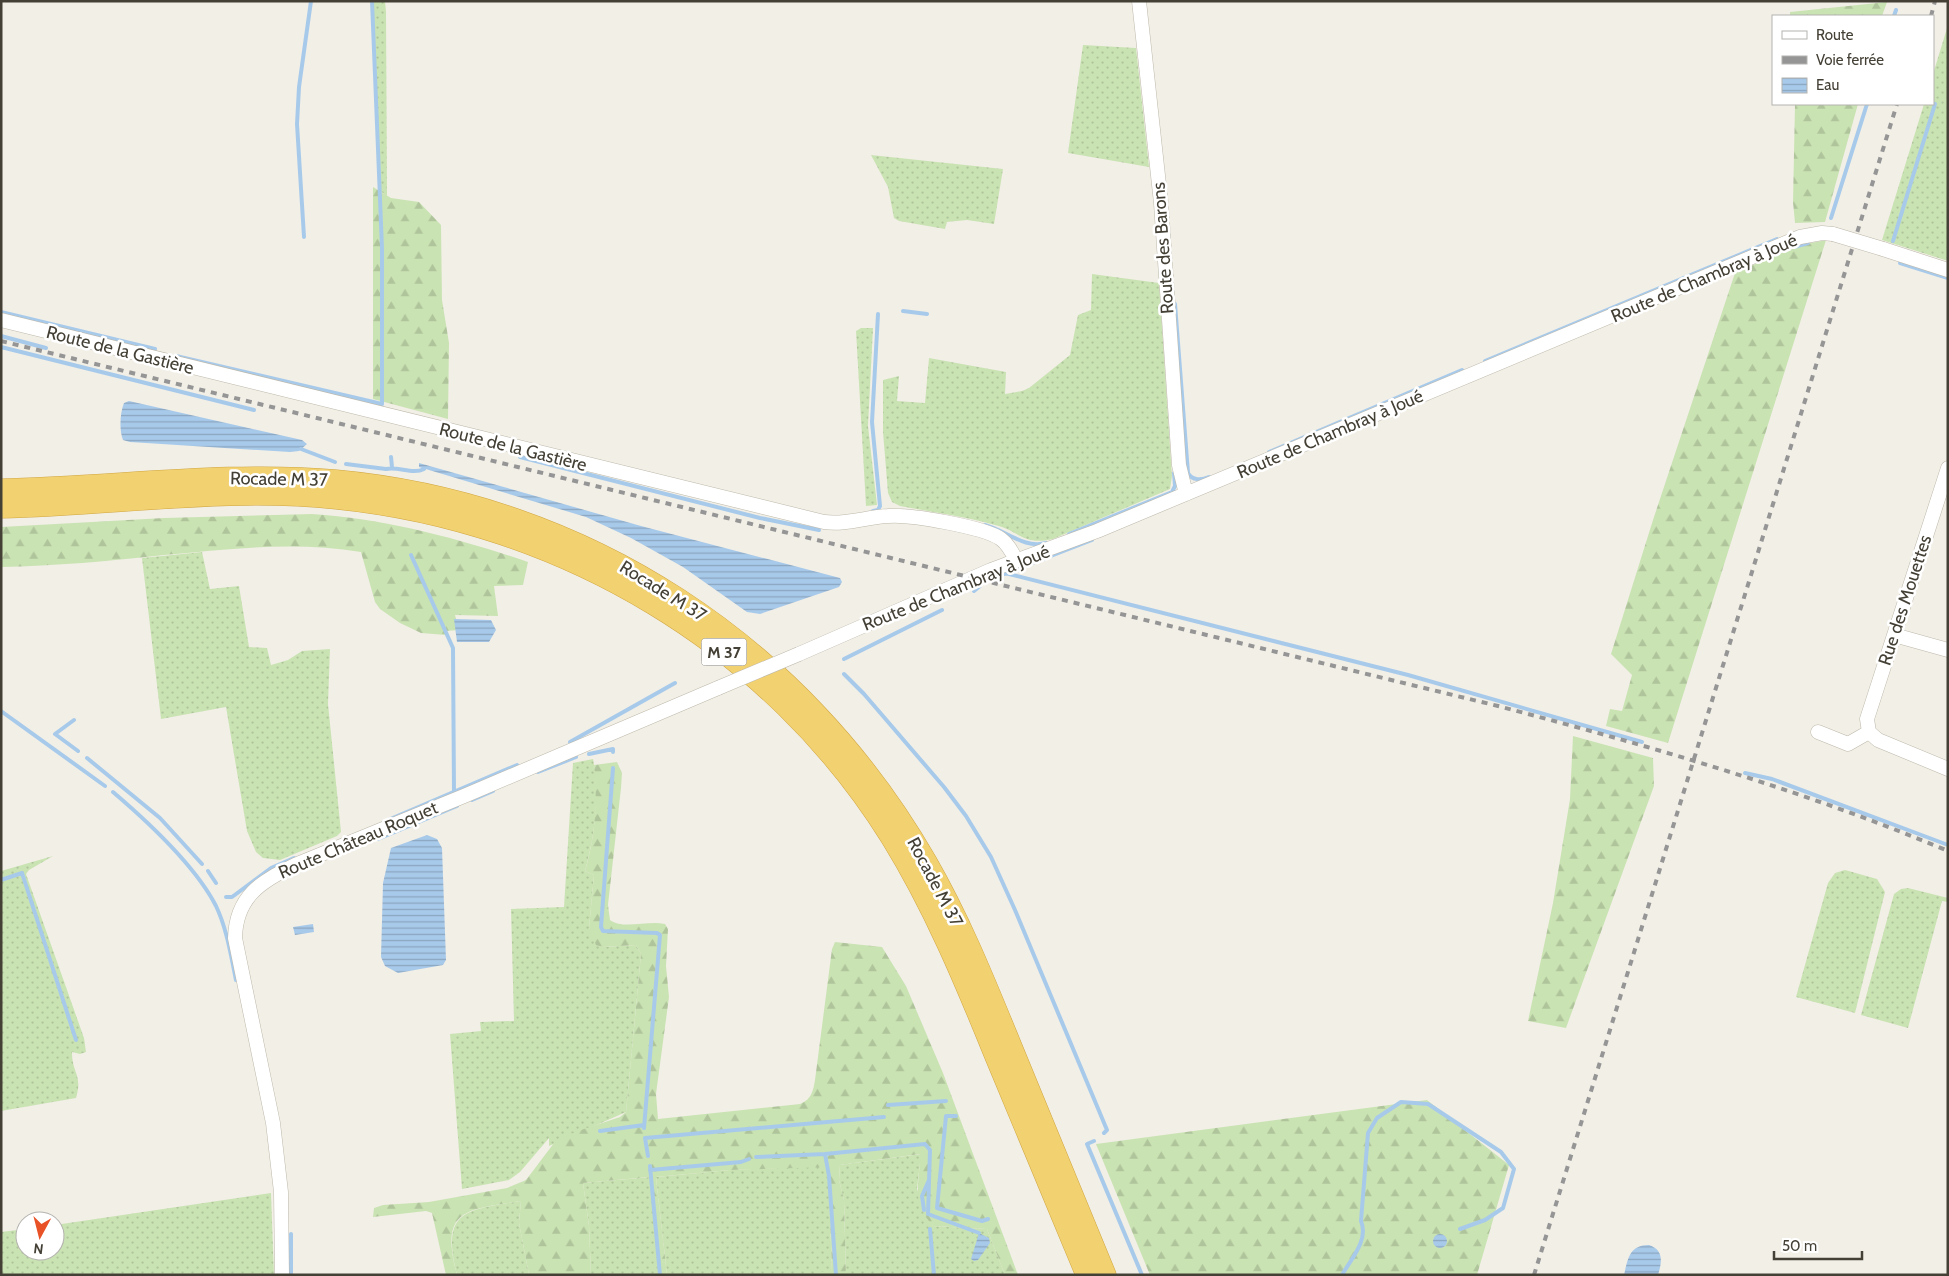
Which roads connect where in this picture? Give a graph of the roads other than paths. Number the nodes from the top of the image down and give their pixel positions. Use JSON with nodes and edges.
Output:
{"nodes":[{"id":1,"x":1139,"y":1,"type":"edge"},
{"id":2,"x":1948,"y":270,"type":"edge"},
{"id":3,"x":1,"y":320,"type":"edge"},
{"id":4,"x":1948,"y":468,"type":"edge"},
{"id":5,"x":1,"y":478,"type":"edge"},
{"id":6,"x":72,"y":486,"type":"junction"},
{"id":7,"x":1,"y":489,"type":"edge"},
{"id":8,"x":1186,"y":494,"type":"junction"},
{"id":9,"x":1,"y":510,"type":"edge"},
{"id":10,"x":1016,"y":560,"type":"junction"},
{"id":11,"x":1894,"y":635,"type":"junction"},
{"id":12,"x":1948,"y":650,"type":"edge"},
{"id":13,"x":718,"y":688,"type":"joint"},
{"id":14,"x":1818,"y":732,"type":"dead end"},
{"id":15,"x":1869,"y":732,"type":"junction"},
{"id":16,"x":1948,"y":769,"type":"edge"},
{"id":17,"x":282,"y":1275,"type":"edge"},
{"id":18,"x":1086,"y":1275,"type":"edge"},
{"id":19,"x":1106,"y":1275,"type":"edge"}],
"edges":[{"from":1,"to":8,"type":"street","name":"Route des Barons"},
{"from":2,"to":8,"type":"street","name":"Route de Chambray à Joué","bridge":true},
{"from":3,"to":10,"type":"street","name":"Route de la Gastière"},
{"from":4,"to":11,"type":"street","name":"Rue des Mouettes"},
{"from":5,"to":6,"type":"highway","number":"M 37"},
{"from":6,"to":7,"type":"highway","name":"Rocade M 37","number":"M 37"},
{"from":6,"to":19,"type":"highway","name":"Rocade M 37","number":"M 37"},
{"from":8,"to":10,"type":"street","name":"Route de Chambray à Joué"},
{"from":9,"to":18,"type":"highway","name":"Rocade M 37","number":"M 37"},
{"from":10,"to":13,"type":"street","name":"Route de Chambray à Joué","bridge":true},
{"from":11,"to":12,"type":"street"},
{"from":11,"to":15,"type":"street","name":"Rue des Mouettes"},
{"from":13,"to":17,"type":"street","name":"Route Château Roquet"},
{"from":14,"to":15,"type":"street"},
{"from":15,"to":16,"type":"street"}]}
